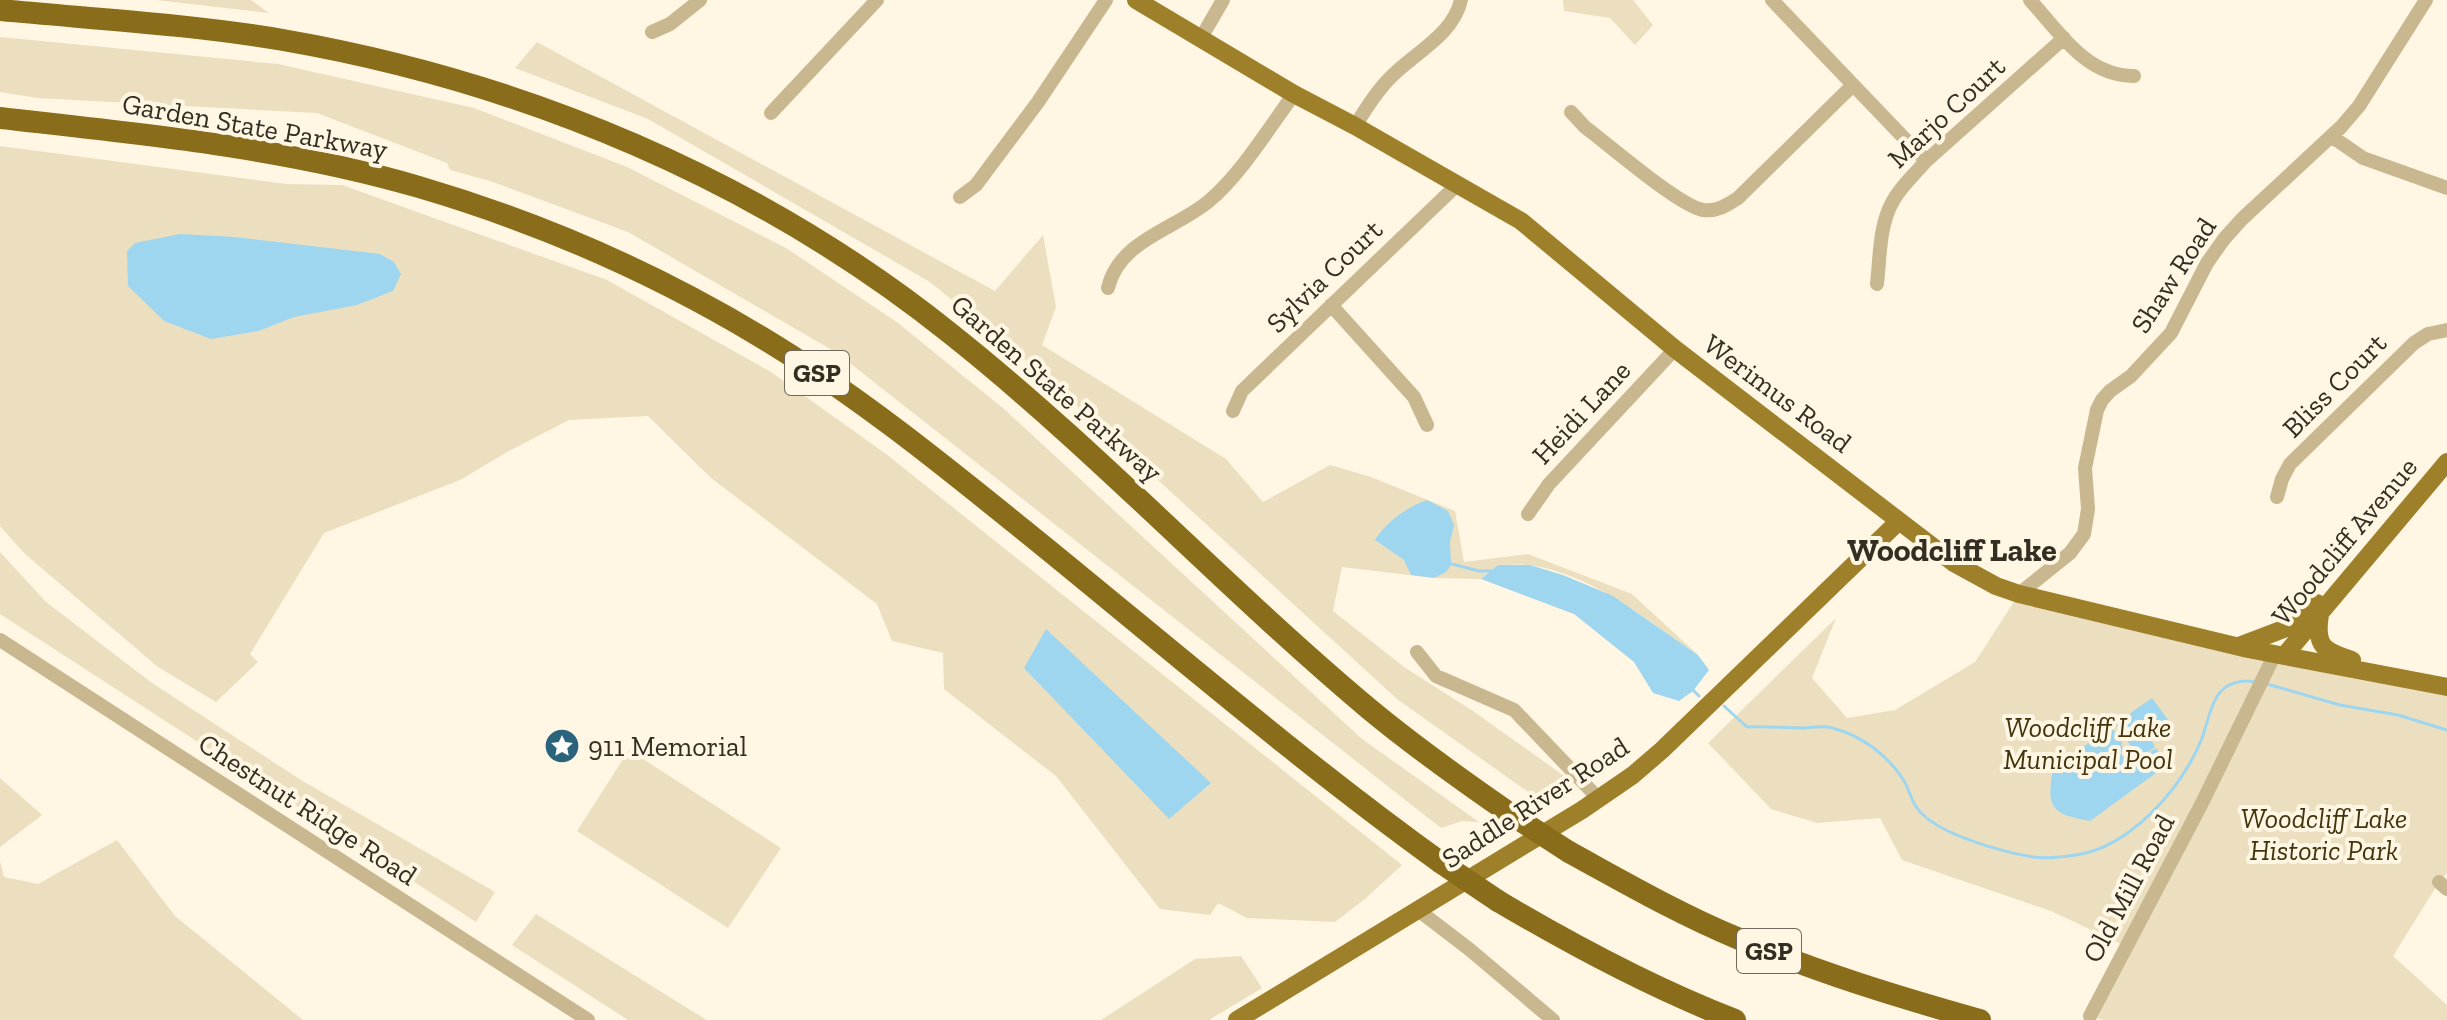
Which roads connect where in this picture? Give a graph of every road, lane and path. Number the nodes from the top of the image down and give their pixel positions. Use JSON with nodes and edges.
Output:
{"nodes":[{"id":1,"x":0,"y":0,"type":"edge"},
{"id":2,"x":700,"y":0,"type":"edge"},
{"id":3,"x":877,"y":0,"type":"edge"},
{"id":4,"x":1106,"y":0,"type":"edge"},
{"id":5,"x":1136,"y":0,"type":"edge"},
{"id":6,"x":1223,"y":0,"type":"edge"},
{"id":7,"x":1461,"y":0,"type":"edge"},
{"id":8,"x":1772,"y":0,"type":"edge"},
{"id":9,"x":2030,"y":0,"type":"edge"},
{"id":10,"x":2426,"y":0,"type":"edge"},
{"id":11,"x":0,"y":10,"type":"edge"},
{"id":12,"x":144,"y":23,"type":"junction"},
{"id":13,"x":652,"y":32,"type":"dead end"},
{"id":14,"x":1201,"y":38,"type":"junction"},
{"id":15,"x":2064,"y":38,"type":"junction"},
{"id":16,"x":2134,"y":76,"type":"dead end"},
{"id":17,"x":1853,"y":85,"type":"junction"},
{"id":18,"x":1294,"y":94,"type":"junction"},
{"id":19,"x":1571,"y":112,"type":"dead end"},
{"id":20,"x":771,"y":113,"type":"dead end"},
{"id":21,"x":0,"y":118,"type":"edge"},
{"id":22,"x":1355,"y":126,"type":"junction"},
{"id":23,"x":2331,"y":136,"type":"junction"},
{"id":24,"x":1926,"y":161,"type":"junction"},
{"id":25,"x":1458,"y":184,"type":"junction"},
{"id":26,"x":2447,"y":188,"type":"edge"},
{"id":27,"x":960,"y":197,"type":"dead end"},
{"id":28,"x":1877,"y":284,"type":"dead end"},
{"id":29,"x":1108,"y":288,"type":"dead end"},
{"id":30,"x":1331,"y":305,"type":"junction"},
{"id":31,"x":2447,"y":330,"type":"edge"},
{"id":32,"x":1675,"y":349,"type":"junction"},
{"id":33,"x":1233,"y":411,"type":"dead end"},
{"id":34,"x":1427,"y":425,"type":"dead end"},
{"id":35,"x":2447,"y":462,"type":"edge"},
{"id":36,"x":2277,"y":497,"type":"dead end"},
{"id":37,"x":1528,"y":514,"type":"dead end"},
{"id":38,"x":1899,"y":521,"type":"junction"},
{"id":39,"x":2337,"y":593,"type":"junction"},
{"id":40,"x":2019,"y":594,"type":"junction"},
{"id":41,"x":2320,"y":614,"type":"junction"},
{"id":42,"x":0,"y":640,"type":"edge"},
{"id":43,"x":2239,"y":647,"type":"junction"},
{"id":44,"x":1417,"y":652,"type":"dead end"},
{"id":45,"x":2280,"y":655,"type":"junction"},
{"id":46,"x":2388,"y":675,"type":"junction"},
{"id":47,"x":2447,"y":687,"type":"edge"},
{"id":48,"x":1599,"y":799,"type":"junction"},
{"id":49,"x":1418,"y":910,"type":"junction"},
{"id":50,"x":2090,"y":1016,"type":"dead end"},
{"id":51,"x":588,"y":1020,"type":"edge"},
{"id":52,"x":1237,"y":1020,"type":"edge"},
{"id":53,"x":1553,"y":1020,"type":"edge"},
{"id":54,"x":1735,"y":1020,"type":"edge"},
{"id":55,"x":1980,"y":1020,"type":"edge"}],
"edges":[{"from":1,"to":12,"type":"highway"},
{"from":2,"to":13,"type":"street"},
{"from":3,"to":20,"type":"street"},
{"from":4,"to":27,"type":"street"},
{"from":5,"to":14,"type":"main road","name":"Werimus Road"},
{"from":6,"to":14,"type":"street"},
{"from":7,"to":22,"type":"street"},
{"from":8,"to":17,"type":"street"},
{"from":9,"to":15,"type":"street"},
{"from":10,"to":23,"type":"street","name":"Shaw Road"},
{"from":11,"to":12,"type":"highway","name":"Garden State Parkway","number":"GSP"},
{"from":12,"to":55,"type":"highway","name":"Garden State Parkway","number":"GSP","bridge":true},
{"from":14,"to":18,"type":"main road","name":"Werimus Road"},
{"from":15,"to":16,"type":"street"},
{"from":15,"to":24,"type":"street","name":"Marjo Court"},
{"from":17,"to":19,"type":"street"},
{"from":17,"to":24,"type":"street"},
{"from":18,"to":22,"type":"main road","name":"Werimus Road"},
{"from":18,"to":29,"type":"street"},
{"from":21,"to":54,"type":"highway","name":"Garden State Parkway","number":"GSP","bridge":true},
{"from":22,"to":25,"type":"main road","name":"Werimus Road"},
{"from":23,"to":26,"type":"street"},
{"from":23,"to":40,"type":"street","name":"Shaw Road"},
{"from":24,"to":28,"type":"street","name":"Marjo Court"},
{"from":25,"to":30,"type":"street","name":"Sylvia Court"},
{"from":25,"to":32,"type":"main road","name":"Werimus Road"},
{"from":30,"to":33,"type":"street","name":"Sylvia Court"},
{"from":30,"to":34,"type":"street"},
{"from":31,"to":36,"type":"street","name":"Bliss Court"},
{"from":32,"to":37,"type":"street","name":"Heidi Lane"},
{"from":32,"to":38,"type":"main road","name":"Werimus Road"},
{"from":35,"to":39,"type":"main road","name":"Woodcliff Avenue"},
{"from":38,"to":40,"type":"main road","name":"Werimus Road"},
{"from":38,"to":48,"type":"main road","name":"Saddle River Road"},
{"from":39,"to":41,"type":"main road","name":"Woodcliff Avenue"},
{"from":39,"to":43,"type":"main road"},
{"from":40,"to":43,"type":"main road","name":"Werimus Road"},
{"from":41,"to":45,"type":"main road","name":"Woodcliff Avenue"},
{"from":41,"to":46,"type":"main road"},
{"from":42,"to":51,"type":"street","name":"Chestnut Ridge Road"},
{"from":43,"to":45,"type":"main road","name":"Werimus Road"},
{"from":44,"to":48,"type":"street"},
{"from":45,"to":46,"type":"main road","name":"Werimus Road"},
{"from":45,"to":50,"type":"street","name":"Old Mill Road"},
{"from":46,"to":47,"type":"main road","name":"Werimus Road"},
{"from":48,"to":49,"type":"main road","name":"Saddle River Road"},
{"from":49,"to":52,"type":"main road","name":"Saddle River Road"},
{"from":49,"to":53,"type":"street"}]}
